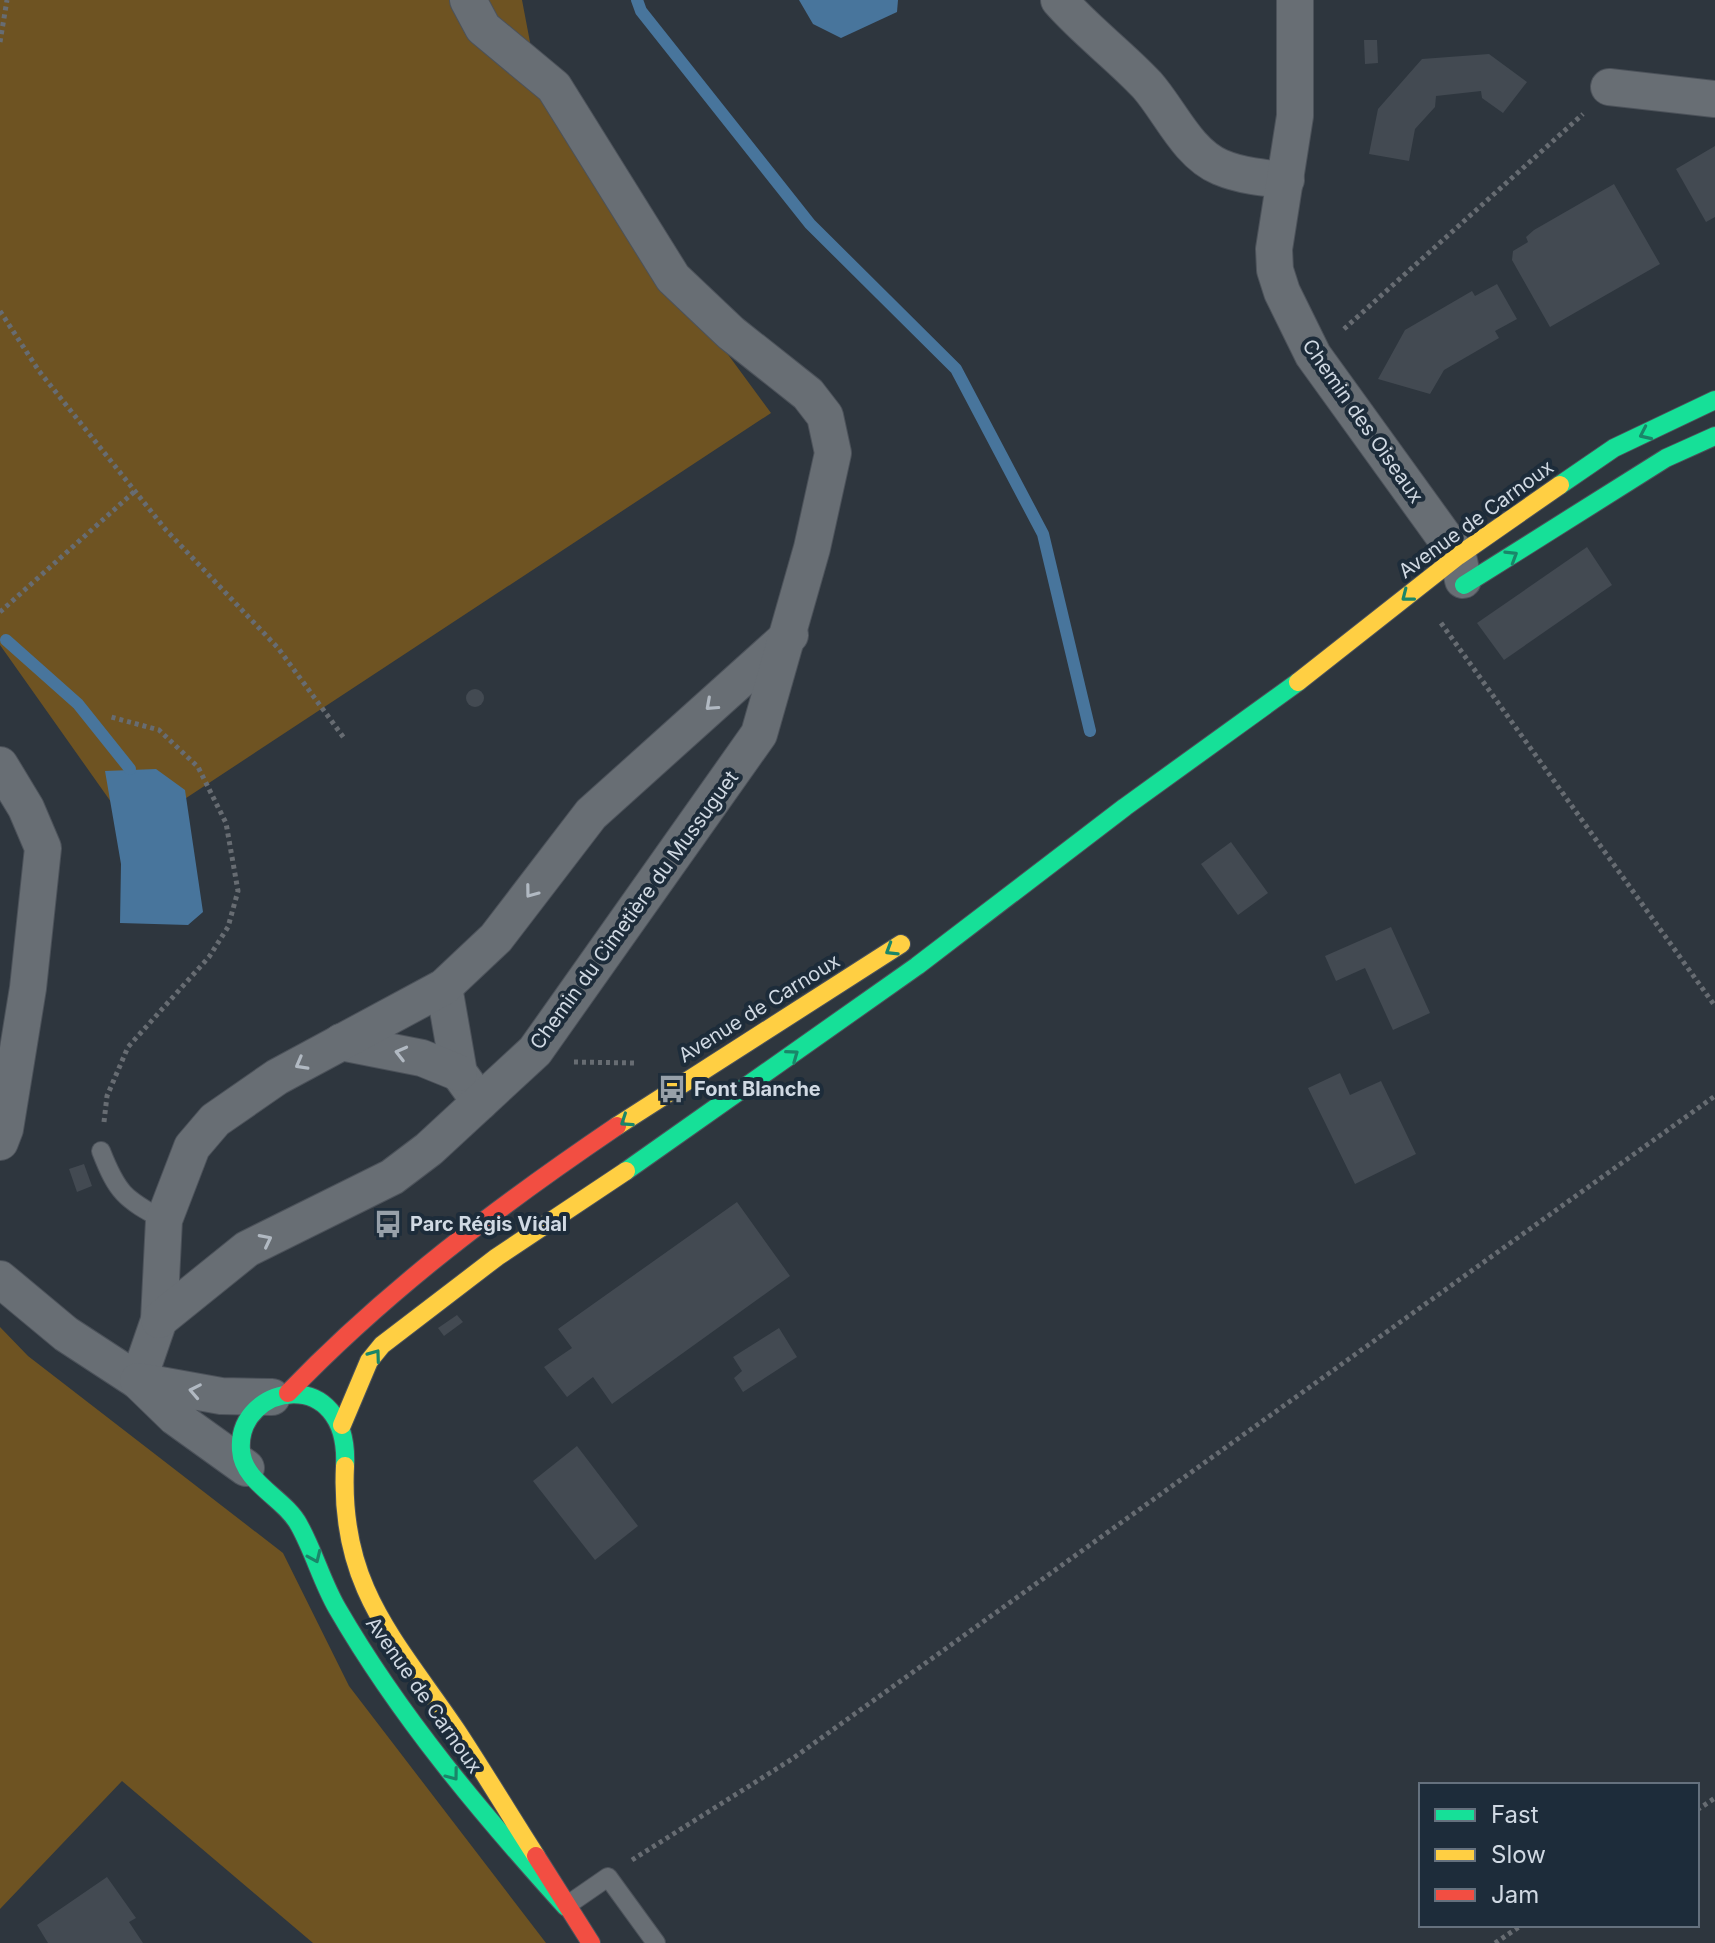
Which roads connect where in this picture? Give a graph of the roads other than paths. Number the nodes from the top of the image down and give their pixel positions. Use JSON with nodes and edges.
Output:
{"nodes":[{"id":1,"x":468,"y":0,"type":"edge"},
{"id":2,"x":1059,"y":0,"type":"edge"},
{"id":3,"x":1295,"y":6,"type":"edge"},
{"id":4,"x":1609,"y":87,"type":"road end"},
{"id":5,"x":1715,"y":99,"type":"edge"},
{"id":6,"x":1286,"y":180,"type":"junction"},
{"id":7,"x":1715,"y":400,"type":"edge"},
{"id":8,"x":1715,"y":436,"type":"edge"},
{"id":9,"x":1457,"y":579,"type":"junction"},
{"id":10,"x":1429,"y":607,"type":"road end"},
{"id":11,"x":790,"y":635,"type":"junction"},
{"id":12,"x":744,"y":675,"type":"junction"},
{"id":13,"x":1277,"y":698,"type":"junction"},
{"id":14,"x":769,"y":703,"type":"junction"},
{"id":15,"x":0,"y":765,"type":"edge"},
{"id":16,"x":1125,"y":807,"type":"junction"},
{"id":17,"x":965,"y":905,"type":"dead end"},
{"id":18,"x":912,"y":937,"type":"dead end"},
{"id":19,"x":444,"y":987,"type":"junction"},
{"id":20,"x":341,"y":1042,"type":"junction"},
{"id":21,"x":459,"y":1073,"type":"junction"},
{"id":22,"x":480,"y":1102,"type":"junction"},
{"id":23,"x":0,"y":1142,"type":"edge"},
{"id":24,"x":101,"y":1151,"type":"road end"},
{"id":25,"x":164,"y":1220,"type":"junction"},
{"id":26,"x":229,"y":1263,"type":"junction"},
{"id":27,"x":0,"y":1279,"type":"edge"},
{"id":28,"x":159,"y":1320,"type":"junction"},
{"id":29,"x":138,"y":1381,"type":"junction"},
{"id":30,"x":280,"y":1395,"type":"junction"},
{"id":31,"x":342,"y":1425,"type":"junction"},
{"id":32,"x":344,"y":1460,"type":"junction"},
{"id":33,"x":246,"y":1468,"type":"junction"},
{"id":34,"x":323,"y":1488,"type":"dead end"},
{"id":35,"x":272,"y":1492,"type":"junction"},
{"id":36,"x":298,"y":1496,"type":"dead end"},
{"id":37,"x":566,"y":1907,"type":"junction"},
{"id":38,"x":591,"y":1943,"type":"edge"},
{"id":39,"x":656,"y":1943,"type":"edge"}],
"edges":[{"from":1,"to":11,"type":"street","name":"Chemin du Cimetière du Mussuguet"},
{"from":2,"to":6,"type":"street"},
{"from":3,"to":6,"type":"street","name":"Chemin des Oiseaux"},
{"from":4,"to":5,"type":"street"},
{"from":6,"to":9,"type":"street","name":"Chemin des Oiseaux"},
{"from":7,"to":9,"type":"main road","name":"Avenue de Carnoux","one_way":true},
{"from":9,"to":8,"type":"main road","name":"Avenue de Carnoux","one_way":true},
{"from":9,"to":13,"type":"main road","name":"Avenue de Carnoux","one_way":true},
{"from":10,"to":13,"type":"main road","name":"Avenue de Carnoux"},
{"from":11,"to":12,"type":"street"},
{"from":11,"to":14,"type":"street","name":"Chemin du Cimetière du Mussuguet"},
{"from":12,"to":14,"type":"street"},
{"from":12,"to":19,"type":"street","one_way":true},
{"from":13,"to":16,"type":"main road","name":"Avenue de Carnoux"},
{"from":14,"to":22,"type":"street","name":"Chemin du Cimetière du Mussuguet"},
{"from":15,"to":23,"type":"street"},
{"from":16,"to":17,"type":"main road","name":"Avenue de Carnoux"},
{"from":31,"to":16,"type":"main road","name":"Avenue de Carnoux","one_way":true},
{"from":18,"to":30,"type":"main road","name":"Avenue de Carnoux","one_way":true},
{"from":19,"to":20,"type":"street"},
{"from":19,"to":21,"type":"street"},
{"from":21,"to":20,"type":"street","one_way":true},
{"from":20,"to":25,"type":"street","one_way":true},
{"from":21,"to":22,"type":"street"},
{"from":26,"to":22,"type":"street","name":"Chemin du Cimetière du Mussuguet","one_way":true},
{"from":24,"to":25,"type":"lane"},
{"from":25,"to":26,"type":"street"},
{"from":25,"to":28,"type":"street"},
{"from":26,"to":28,"type":"street","name":"Chemin du Cimetière du Mussuguet"},
{"from":27,"to":29,"type":"street"},
{"from":28,"to":29,"type":"street"},
{"from":30,"to":29,"type":"street","one_way":true},
{"from":29,"to":33,"type":"street"},
{"from":30,"to":31,"type":"main road"},
{"from":30,"to":33,"type":"main road","name":"Avenue de Carnoux"},
{"from":31,"to":32,"type":"main road","name":"Avenue de Carnoux"},
{"from":32,"to":34,"type":"main road"},
{"from":32,"to":37,"type":"main road","name":"Avenue de Carnoux"},
{"from":33,"to":35,"type":"main road","name":"Avenue de Carnoux"},
{"from":35,"to":36,"type":"main road"},
{"from":35,"to":37,"type":"main road","name":"Avenue de Carnoux","one_way":true},
{"from":37,"to":38,"type":"main road","name":"Avenue de Carnoux"},
{"from":37,"to":39,"type":"lane"}]}
